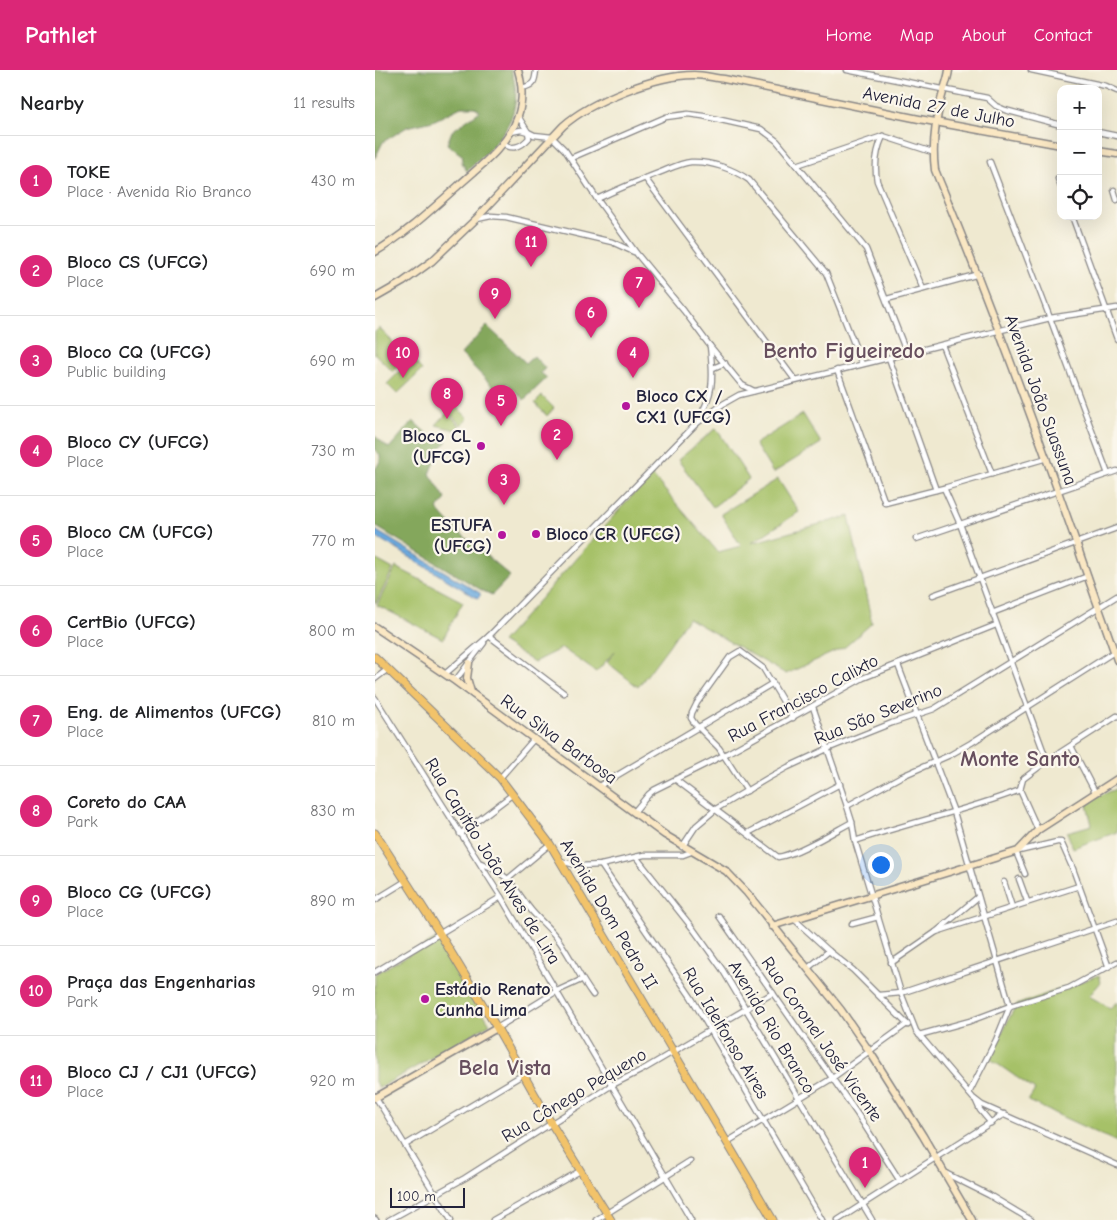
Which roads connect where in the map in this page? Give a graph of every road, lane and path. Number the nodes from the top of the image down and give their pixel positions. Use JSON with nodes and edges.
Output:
{"nodes":[{"id":1,"x":518,"y":70,"type":"edge"},
{"id":2,"x":536,"y":70,"type":"edge"},
{"id":3,"x":847,"y":70,"type":"edge"},
{"id":4,"x":949,"y":70,"type":"edge"},
{"id":5,"x":1031,"y":70,"type":"edge"},
{"id":6,"x":869,"y":72,"type":"edge"},
{"id":7,"x":522,"y":88,"type":"junction"},
{"id":8,"x":944,"y":90,"type":"junction"},
{"id":9,"x":1117,"y":91,"type":"edge"},
{"id":10,"x":517,"y":116,"type":"junction"},
{"id":11,"x":937,"y":122,"type":"junction"},
{"id":12,"x":1057,"y":124,"type":"edge"},
{"id":13,"x":510,"y":132,"type":"junction"},
{"id":14,"x":528,"y":132,"type":"junction"},
{"id":15,"x":1102,"y":133,"type":"edge"},
{"id":16,"x":883,"y":136,"type":"junction"},
{"id":17,"x":1117,"y":136,"type":"edge"},
{"id":18,"x":553,"y":137,"type":"junction"},
{"id":19,"x":503,"y":142,"type":"junction"},
{"id":20,"x":1057,"y":144,"type":"edge"},
{"id":21,"x":932,"y":152,"type":"junction"},
{"id":22,"x":1102,"y":152,"type":"edge"},
{"id":23,"x":1117,"y":154,"type":"edge"},
{"id":24,"x":571,"y":158,"type":"junction"},
{"id":25,"x":990,"y":162,"type":"dead end"},
{"id":26,"x":797,"y":165,"type":"junction"},
{"id":27,"x":645,"y":178,"type":"junction"},
{"id":28,"x":1114,"y":190,"type":"dead end"},
{"id":29,"x":597,"y":199,"type":"junction"},
{"id":30,"x":1117,"y":200,"type":"edge"},
{"id":31,"x":476,"y":219,"type":"junction"},
{"id":32,"x":1073,"y":220,"type":"edge"},
{"id":33,"x":375,"y":252,"type":"edge"},
{"id":34,"x":637,"y":254,"type":"junction"},
{"id":35,"x":979,"y":274,"type":"junction"},
{"id":36,"x":923,"y":289,"type":"junction"},
{"id":37,"x":375,"y":298,"type":"edge"},
{"id":38,"x":887,"y":299,"type":"junction"},
{"id":39,"x":1117,"y":308,"type":"edge"},
{"id":40,"x":1106,"y":310,"type":"junction"},
{"id":41,"x":1051,"y":318,"type":"junction"},
{"id":42,"x":1000,"y":332,"type":"junction"},
{"id":43,"x":1117,"y":340,"type":"edge"},
{"id":44,"x":942,"y":345,"type":"junction"},
{"id":45,"x":710,"y":346,"type":"junction"},
{"id":46,"x":907,"y":354,"type":"junction"},
{"id":47,"x":889,"y":358,"type":"junction"},
{"id":48,"x":725,"y":363,"type":"junction"},
{"id":49,"x":862,"y":364,"type":"junction"},
{"id":50,"x":713,"y":368,"type":"junction"},
{"id":51,"x":837,"y":370,"type":"junction"},
{"id":52,"x":795,"y":380,"type":"junction"},
{"id":53,"x":742,"y":385,"type":"junction"},
{"id":54,"x":753,"y":391,"type":"junction"},
{"id":55,"x":739,"y":395,"type":"junction"},
{"id":56,"x":706,"y":406,"type":"junction"},
{"id":57,"x":713,"y":412,"type":"junction"},
{"id":58,"x":696,"y":424,"type":"junction"},
{"id":59,"x":1047,"y":458,"type":"junction"},
{"id":60,"x":1117,"y":471,"type":"edge"},
{"id":61,"x":992,"y":474,"type":"junction"},
{"id":62,"x":1108,"y":474,"type":"junction"},
{"id":63,"x":945,"y":488,"type":"junction"},
{"id":64,"x":936,"y":490,"type":"junction"},
{"id":65,"x":1058,"y":490,"type":"junction"},
{"id":66,"x":960,"y":524,"type":"junction"},
{"id":67,"x":1117,"y":528,"type":"edge"},
{"id":68,"x":916,"y":539,"type":"dead end"},
{"id":69,"x":1076,"y":543,"type":"junction"},
{"id":70,"x":1087,"y":576,"type":"junction"},
{"id":71,"x":980,"y":578,"type":"junction"},
{"id":72,"x":933,"y":595,"type":"dead end"},
{"id":73,"x":1117,"y":596,"type":"edge"},
{"id":74,"x":1098,"y":608,"type":"junction"},
{"id":75,"x":992,"y":613,"type":"junction"},
{"id":76,"x":996,"y":624,"type":"junction"},
{"id":77,"x":375,"y":627,"type":"edge"},
{"id":78,"x":489,"y":636,"type":"junction"},
{"id":79,"x":1116,"y":651,"type":"edge"},
{"id":80,"x":375,"y":657,"type":"edge"},
{"id":81,"x":1117,"y":660,"type":"edge"},
{"id":82,"x":1011,"y":662,"type":"junction"},
{"id":83,"x":469,"y":663,"type":"junction"},
{"id":84,"x":897,"y":665,"type":"junction"},
{"id":85,"x":388,"y":669,"type":"junction"},
{"id":86,"x":445,"y":674,"type":"junction"},
{"id":87,"x":375,"y":680,"type":"edge"},
{"id":88,"x":455,"y":681,"type":"junction"},
{"id":89,"x":773,"y":683,"type":"junction"},
{"id":90,"x":564,"y":693,"type":"dead end"},
{"id":91,"x":472,"y":694,"type":"junction"},
{"id":92,"x":375,"y":698,"type":"edge"},
{"id":93,"x":813,"y":707,"type":"junction"},
{"id":94,"x":1027,"y":707,"type":"junction"},
{"id":95,"x":916,"y":715,"type":"junction"},
{"id":96,"x":1117,"y":716,"type":"edge"},
{"id":97,"x":793,"y":718,"type":"junction"},
{"id":98,"x":699,"y":727,"type":"junction"},
{"id":99,"x":533,"y":739,"type":"junction"},
{"id":100,"x":1071,"y":746,"type":"junction"},
{"id":101,"x":827,"y":749,"type":"junction"},
{"id":102,"x":724,"y":756,"type":"junction"},
{"id":103,"x":935,"y":761,"type":"junction"},
{"id":104,"x":1047,"y":761,"type":"junction"},
{"id":105,"x":500,"y":778,"type":"junction"},
{"id":106,"x":1117,"y":779,"type":"edge"},
{"id":107,"x":676,"y":780,"type":"junction"},
{"id":108,"x":840,"y":784,"type":"junction"},
{"id":109,"x":599,"y":786,"type":"junction"},
{"id":110,"x":1020,"y":790,"type":"junction"},
{"id":111,"x":747,"y":791,"type":"junction"},
{"id":112,"x":1095,"y":792,"type":"junction"},
{"id":113,"x":513,"y":794,"type":"junction"},
{"id":114,"x":847,"y":806,"type":"junction"},
{"id":115,"x":716,"y":809,"type":"junction"},
{"id":116,"x":634,"y":812,"type":"junction"},
{"id":117,"x":954,"y":812,"type":"junction"},
{"id":118,"x":852,"y":822,"type":"junction"},
{"id":119,"x":1038,"y":830,"type":"junction"},
{"id":120,"x":375,"y":833,"type":"edge"},
{"id":121,"x":749,"y":833,"type":"junction"},
{"id":122,"x":460,"y":834,"type":"junction"},
{"id":123,"x":855,"y":841,"type":"junction"},
{"id":124,"x":550,"y":844,"type":"junction"},
{"id":125,"x":682,"y":846,"type":"junction"},
{"id":126,"x":1017,"y":851,"type":"junction"},
{"id":127,"x":691,"y":852,"type":"junction"},
{"id":128,"x":636,"y":857,"type":"junction"},
{"id":129,"x":561,"y":861,"type":"junction"},
{"id":130,"x":479,"y":863,"type":"junction"},
{"id":131,"x":601,"y":865,"type":"junction"},
{"id":132,"x":969,"y":866,"type":"junction"},
{"id":133,"x":1025,"y":874,"type":"dead end"},
{"id":134,"x":509,"y":878,"type":"junction"},
{"id":135,"x":1019,"y":879,"type":"dead end"},
{"id":136,"x":406,"y":881,"type":"junction"},
{"id":137,"x":1004,"y":882,"type":"dead end"},
{"id":138,"x":1079,"y":886,"type":"junction"},
{"id":139,"x":872,"y":894,"type":"junction"},
{"id":140,"x":501,"y":897,"type":"junction"},
{"id":141,"x":978,"y":897,"type":"junction"},
{"id":142,"x":375,"y":900,"type":"edge"},
{"id":143,"x":1027,"y":902,"type":"junction"},
{"id":144,"x":1012,"y":906,"type":"junction"},
{"id":145,"x":719,"y":916,"type":"dead end"},
{"id":146,"x":985,"y":916,"type":"junction"},
{"id":147,"x":878,"y":917,"type":"junction"},
{"id":148,"x":794,"y":919,"type":"junction"},
{"id":149,"x":1117,"y":921,"type":"edge"},
{"id":150,"x":851,"y":924,"type":"dead end"},
{"id":151,"x":772,"y":926,"type":"junction"},
{"id":152,"x":1095,"y":929,"type":"junction"},
{"id":153,"x":936,"y":932,"type":"junction"},
{"id":154,"x":440,"y":934,"type":"junction"},
{"id":155,"x":829,"y":952,"type":"junction"},
{"id":156,"x":998,"y":961,"type":"junction"},
{"id":157,"x":1117,"y":962,"type":"edge"},
{"id":158,"x":891,"y":963,"type":"junction"},
{"id":159,"x":1108,"y":965,"type":"junction"},
{"id":160,"x":808,"y":968,"type":"junction"},
{"id":161,"x":375,"y":972,"type":"edge"},
{"id":162,"x":581,"y":980,"type":"junction"},
{"id":163,"x":557,"y":991,"type":"junction"},
{"id":164,"x":773,"y":992,"type":"junction"},
{"id":165,"x":901,"y":993,"type":"junction"},
{"id":166,"x":593,"y":995,"type":"dead end"},
{"id":167,"x":879,"y":995,"type":"junction"},
{"id":168,"x":1010,"y":1006,"type":"junction"},
{"id":169,"x":747,"y":1008,"type":"junction"},
{"id":170,"x":907,"y":1024,"type":"junction"},
{"id":171,"x":497,"y":1028,"type":"junction"},
{"id":172,"x":709,"y":1031,"type":"junction"},
{"id":173,"x":917,"y":1033,"type":"junction"},
{"id":174,"x":673,"y":1051,"type":"junction"},
{"id":175,"x":870,"y":1052,"type":"junction"},
{"id":176,"x":524,"y":1074,"type":"junction"},
{"id":177,"x":831,"y":1078,"type":"junction"},
{"id":178,"x":612,"y":1085,"type":"junction"},
{"id":179,"x":969,"y":1093,"type":"junction"},
{"id":180,"x":375,"y":1097,"type":"edge"},
{"id":181,"x":798,"y":1098,"type":"junction"},
{"id":182,"x":976,"y":1101,"type":"junction"},
{"id":183,"x":1004,"y":1114,"type":"junction"},
{"id":184,"x":762,"y":1120,"type":"junction"},
{"id":185,"x":551,"y":1123,"type":"junction"},
{"id":186,"x":991,"y":1123,"type":"junction"},
{"id":187,"x":727,"y":1142,"type":"junction"},
{"id":188,"x":405,"y":1145,"type":"junction"},
{"id":189,"x":935,"y":1158,"type":"junction"},
{"id":190,"x":690,"y":1161,"type":"dead end"},
{"id":191,"x":1117,"y":1165,"type":"edge"},
{"id":192,"x":580,"y":1171,"type":"junction"},
{"id":193,"x":943,"y":1172,"type":"junction"},
{"id":194,"x":666,"y":1176,"type":"junction"},
{"id":195,"x":900,"y":1180,"type":"junction"},
{"id":196,"x":435,"y":1194,"type":"junction"},
{"id":197,"x":863,"y":1204,"type":"junction"},
{"id":198,"x":607,"y":1213,"type":"junction"},
{"id":199,"x":389,"y":1220,"type":"edge"},
{"id":200,"x":451,"y":1220,"type":"edge"},
{"id":201,"x":493,"y":1220,"type":"edge"},
{"id":202,"x":596,"y":1220,"type":"edge"},
{"id":203,"x":611,"y":1220,"type":"edge"},
{"id":204,"x":691,"y":1220,"type":"edge"},
{"id":205,"x":773,"y":1220,"type":"edge"},
{"id":206,"x":822,"y":1220,"type":"edge"},
{"id":207,"x":838,"y":1220,"type":"edge"},
{"id":208,"x":872,"y":1220,"type":"edge"},
{"id":209,"x":972,"y":1220,"type":"edge"},
{"id":210,"x":1031,"y":1220,"type":"edge"}],
"edges":[{"from":1,"to":7,"type":"street"},
{"from":2,"to":7,"type":"street"},
{"from":3,"to":6,"type":"street"},
{"from":4,"to":8,"type":"street"},
{"from":5,"to":9,"type":"street"},
{"from":6,"to":8,"type":"street"},
{"from":7,"to":10,"type":"street"},
{"from":8,"to":11,"type":"street"},
{"from":8,"to":12,"type":"street"},
{"from":10,"to":13,"type":"street"},
{"from":10,"to":14,"type":"street"},
{"from":11,"to":18,"type":"street","name":"Avenida 27 de Julho"},
{"from":11,"to":20,"type":"street","name":"Avenida 27 de Julho"},
{"from":11,"to":21,"type":"street"},
{"from":13,"to":14,"type":"street"},
{"from":13,"to":19,"type":"street"},
{"from":14,"to":18,"type":"street"},
{"from":14,"to":19,"type":"street"},
{"from":15,"to":17,"type":"street"},
{"from":16,"to":21,"type":"street"},
{"from":16,"to":26,"type":"street"},
{"from":16,"to":36,"type":"street"},
{"from":18,"to":24,"type":"street"},
{"from":18,"to":31,"type":"street","name":"Avenida 27 de Julho"},
{"from":19,"to":33,"type":"street"},
{"from":21,"to":35,"type":"street","name":"Avenida João Suassuna"},
{"from":22,"to":23,"type":"street"},
{"from":24,"to":26,"type":"street"},
{"from":24,"to":29,"type":"street"},
{"from":25,"to":41,"type":"street"},
{"from":26,"to":38,"type":"street"},
{"from":27,"to":29,"type":"street"},
{"from":27,"to":49,"type":"street"},
{"from":27,"to":52,"type":"street"},
{"from":28,"to":30,"type":"street"},
{"from":29,"to":34,"type":"street"},
{"from":31,"to":34,"type":"street"},
{"from":31,"to":37,"type":"street","name":"Avenida 27 de Julho"},
{"from":32,"to":40,"type":"street"},
{"from":34,"to":45,"type":"street"},
{"from":35,"to":36,"type":"street"},
{"from":35,"to":42,"type":"street","name":"Avenida João Suassuna"},
{"from":36,"to":38,"type":"street"},
{"from":38,"to":46,"type":"street"},
{"from":39,"to":40,"type":"street"},
{"from":40,"to":41,"type":"street"},
{"from":40,"to":43,"type":"street"},
{"from":41,"to":42,"type":"street"},
{"from":41,"to":62,"type":"street"},
{"from":42,"to":44,"type":"street"},
{"from":42,"to":59,"type":"street","name":"Avenida João Suassuna"},
{"from":44,"to":46,"type":"street"},
{"from":44,"to":61,"type":"street"},
{"from":45,"to":48,"type":"street"},
{"from":45,"to":50,"type":"street"},
{"from":46,"to":47,"type":"street"},
{"from":47,"to":49,"type":"street"},
{"from":47,"to":64,"type":"street"},
{"from":48,"to":50,"type":"street"},
{"from":48,"to":53,"type":"street"},
{"from":49,"to":51,"type":"street"},
{"from":50,"to":56,"type":"street"},
{"from":51,"to":52,"type":"street"},
{"from":51,"to":64,"type":"street"},
{"from":52,"to":54,"type":"street"},
{"from":53,"to":54,"type":"street"},
{"from":53,"to":55,"type":"street"},
{"from":54,"to":55,"type":"street"},
{"from":55,"to":57,"type":"street"},
{"from":56,"to":57,"type":"street"},
{"from":56,"to":58,"type":"street"},
{"from":57,"to":58,"type":"street"},
{"from":58,"to":78,"type":"street"},
{"from":59,"to":61,"type":"street"},
{"from":59,"to":65,"type":"street","name":"Avenida João Suassuna"},
{"from":60,"to":62,"type":"street"},
{"from":61,"to":63,"type":"street"},
{"from":62,"to":65,"type":"street"},
{"from":63,"to":64,"type":"street"},
{"from":63,"to":66,"type":"street"},
{"from":65,"to":66,"type":"street"},
{"from":65,"to":69,"type":"street","name":"Avenida João Suassuna"},
{"from":66,"to":68,"type":"street"},
{"from":66,"to":71,"type":"street"},
{"from":67,"to":69,"type":"street"},
{"from":69,"to":70,"type":"street","name":"Avenida João Suassuna"},
{"from":69,"to":71,"type":"street"},
{"from":70,"to":74,"type":"street","name":"Avenida João Suassuna"},
{"from":70,"to":75,"type":"street"},
{"from":71,"to":72,"type":"street"},
{"from":71,"to":75,"type":"street"},
{"from":73,"to":74,"type":"street","name":"Rua São Severino"},
{"from":74,"to":79,"type":"street","name":"Avenida João Suassuna"},
{"from":74,"to":82,"type":"street","name":"Rua São Severino"},
{"from":75,"to":76,"type":"street"},
{"from":76,"to":82,"type":"street"},
{"from":76,"to":84,"type":"street","name":"Rua Francisco Calixto"},
{"from":77,"to":86,"type":"street","name":"Rua Silva Barbosa"},
{"from":78,"to":83,"type":"street"},
{"from":78,"to":86,"type":"street"},
{"from":78,"to":90,"type":"street"},
{"from":79,"to":81,"type":"street","name":"Avenida João Suassuna"},
{"from":79,"to":94,"type":"street"},
{"from":80,"to":85,"type":"main road","name":"Avenida Dom Pedro II"},
{"from":82,"to":94,"type":"street"},
{"from":82,"to":95,"type":"street","name":"Rua São Severino"},
{"from":83,"to":88,"type":"street"},
{"from":83,"to":91,"type":"street"},
{"from":84,"to":93,"type":"street","name":"Rua Francisco Calixto"},
{"from":84,"to":95,"type":"street"},
{"from":85,"to":87,"type":"street"},
{"from":85,"to":105,"type":"main road","name":"Avenida Dom Pedro II"},
{"from":86,"to":88,"type":"street","name":"Rua Silva Barbosa"},
{"from":88,"to":91,"type":"street","name":"Rua Silva Barbosa"},
{"from":89,"to":97,"type":"street"},
{"from":89,"to":98,"type":"street"},
{"from":89,"to":98,"type":"street"},
{"from":91,"to":99,"type":"street","name":"Rua Silva Barbosa"},
{"from":92,"to":122,"type":"street","name":"Rua Capitão João Alves de Lira"},
{"from":93,"to":97,"type":"street","name":"Rua Francisco Calixto"},
{"from":93,"to":101,"type":"street"},
{"from":94,"to":103,"type":"street"},
{"from":94,"to":104,"type":"street"},
{"from":95,"to":101,"type":"street","name":"Rua São Severino"},
{"from":95,"to":103,"type":"street"},
{"from":96,"to":100,"type":"street"},
{"from":97,"to":102,"type":"street","name":"Rua Francisco Calixto"},
{"from":98,"to":102,"type":"street"},
{"from":98,"to":109,"type":"street"},
{"from":99,"to":105,"type":"street"},
{"from":99,"to":109,"type":"street","name":"Rua Silva Barbosa"},
{"from":100,"to":104,"type":"street"},
{"from":100,"to":112,"type":"street"},
{"from":101,"to":108,"type":"street"},
{"from":101,"to":111,"type":"street","name":"Rua São Severino"},
{"from":102,"to":107,"type":"street","name":"Rua Francisco Calixto"},
{"from":102,"to":111,"type":"street"},
{"from":103,"to":114,"type":"street"},
{"from":103,"to":117,"type":"street"},
{"from":104,"to":110,"type":"street"},
{"from":105,"to":113,"type":"main road","name":"Avenida Dom Pedro II"},
{"from":106,"to":112,"type":"street"},
{"from":107,"to":115,"type":"street"},
{"from":107,"to":116,"type":"street","name":"Rua Francisco Calixto"},
{"from":108,"to":114,"type":"street"},
{"from":108,"to":121,"type":"street"},
{"from":109,"to":116,"type":"street","name":"Rua Silva Barbosa"},
{"from":110,"to":117,"type":"street"},
{"from":110,"to":119,"type":"street"},
{"from":111,"to":115,"type":"street","name":"Rua São Severino"},
{"from":112,"to":119,"type":"street"},
{"from":113,"to":122,"type":"street"},
{"from":113,"to":124,"type":"main road","name":"Avenida Dom Pedro II"},
{"from":114,"to":118,"type":"street"},
{"from":115,"to":121,"type":"street"},
{"from":115,"to":125,"type":"street","name":"Rua São Severino"},
{"from":116,"to":125,"type":"street","name":"Rua Silva Barbosa"},
{"from":117,"to":123,"type":"street"},
{"from":117,"to":132,"type":"street"},
{"from":118,"to":121,"type":"street"},
{"from":118,"to":123,"type":"street"},
{"from":119,"to":126,"type":"street"},
{"from":120,"to":136,"type":"main road"},
{"from":122,"to":130,"type":"street","name":"Rua Capitão João Alves de Lira"},
{"from":123,"to":139,"type":"street"},
{"from":124,"to":129,"type":"main road","name":"Avenida Dom Pedro II"},
{"from":124,"to":134,"type":"street"},
{"from":125,"to":127,"type":"street","name":"Rua Silva Barbosa"},
{"from":126,"to":132,"type":"street"},
{"from":126,"to":133,"type":"street"},
{"from":126,"to":138,"type":"street"},
{"from":127,"to":128,"type":"street"},
{"from":127,"to":151,"type":"street","name":"Rua Silva Barbosa"},
{"from":128,"to":131,"type":"street"},
{"from":128,"to":169,"type":"street","name":"Avenida Rio Branco"},
{"from":129,"to":131,"type":"street"},
{"from":129,"to":174,"type":"main road","name":"Avenida Dom Pedro II"},
{"from":130,"to":134,"type":"street"},
{"from":130,"to":140,"type":"street","name":"Rua Capitão João Alves de Lira"},
{"from":131,"to":172,"type":"street","name":"Rua Idelfonso Aires"},
{"from":132,"to":139,"type":"street"},
{"from":132,"to":141,"type":"street"},
{"from":134,"to":162,"type":"street"},
{"from":135,"to":143,"type":"street"},
{"from":136,"to":142,"type":"street"},
{"from":136,"to":154,"type":"main road"},
{"from":137,"to":144,"type":"street"},
{"from":138,"to":143,"type":"street"},
{"from":138,"to":152,"type":"street"},
{"from":139,"to":147,"type":"street"},
{"from":139,"to":148,"type":"street"},
{"from":140,"to":154,"type":"street"},
{"from":140,"to":163,"type":"street","name":"Rua Capitão João Alves de Lira"},
{"from":141,"to":146,"type":"street"},
{"from":141,"to":153,"type":"street"},
{"from":143,"to":144,"type":"street"},
{"from":144,"to":146,"type":"street"},
{"from":145,"to":164,"type":"street","name":"Rua Coronel José Vicente"},
{"from":146,"to":153,"type":"street"},
{"from":146,"to":156,"type":"street"},
{"from":147,"to":150,"type":"street"},
{"from":147,"to":158,"type":"street"},
{"from":148,"to":151,"type":"street"},
{"from":148,"to":155,"type":"street"},
{"from":149,"to":152,"type":"street"},
{"from":151,"to":160,"type":"street","name":"Rua Silva Barbosa"},
{"from":152,"to":156,"type":"street"},
{"from":152,"to":159,"type":"street"},
{"from":153,"to":158,"type":"street"},
{"from":154,"to":161,"type":"street"},
{"from":154,"to":171,"type":"main road"},
{"from":155,"to":160,"type":"street"},
{"from":155,"to":167,"type":"street"},
{"from":156,"to":165,"type":"street"},
{"from":156,"to":168,"type":"street"},
{"from":157,"to":159,"type":"street"},
{"from":158,"to":165,"type":"street"},
{"from":159,"to":168,"type":"street"},
{"from":160,"to":175,"type":"street","name":"Rua Silva Barbosa"},
{"from":162,"to":163,"type":"street"},
{"from":162,"to":166,"type":"street"},
{"from":163,"to":171,"type":"street"},
{"from":163,"to":178,"type":"street","name":"Rua Capitão João Alves de Lira"},
{"from":164,"to":169,"type":"street","name":"Rua Cônego Pequeno"},
{"from":164,"to":177,"type":"street","name":"Rua Coronel José Vicente"},
{"from":165,"to":167,"type":"street"},
{"from":165,"to":173,"type":"street"},
{"from":167,"to":170,"type":"street"},
{"from":168,"to":173,"type":"street"},
{"from":168,"to":179,"type":"street"},
{"from":169,"to":172,"type":"street","name":"Rua Cônego Pequeno"},
{"from":169,"to":181,"type":"street","name":"Avenida Rio Branco"},
{"from":170,"to":173,"type":"street"},
{"from":170,"to":175,"type":"street"},
{"from":171,"to":176,"type":"main road"},
{"from":171,"to":180,"type":"street"},
{"from":172,"to":174,"type":"street","name":"Rua Cônego Pequeno"},
{"from":172,"to":184,"type":"street","name":"Rua Idelfonso Aires"},
{"from":173,"to":179,"type":"street"},
{"from":174,"to":178,"type":"street","name":"Rua Cônego Pequeno"},
{"from":174,"to":187,"type":"main road","name":"Avenida Dom Pedro II"},
{"from":175,"to":177,"type":"street"},
{"from":175,"to":189,"type":"street","name":"Rua Silva Barbosa"},
{"from":176,"to":185,"type":"main road"},
{"from":176,"to":188,"type":"street"},
{"from":177,"to":181,"type":"street"},
{"from":177,"to":195,"type":"street","name":"Rua Coronel José Vicente"},
{"from":178,"to":185,"type":"street","name":"Rua Cônego Pequeno"},
{"from":178,"to":194,"type":"street","name":"Rua Capitão João Alves de Lira"},
{"from":179,"to":182,"type":"street"},
{"from":180,"to":188,"type":"street"},
{"from":181,"to":184,"type":"street"},
{"from":181,"to":197,"type":"street","name":"Avenida Rio Branco"},
{"from":182,"to":183,"type":"street"},
{"from":182,"to":186,"type":"street"},
{"from":183,"to":186,"type":"street"},
{"from":183,"to":191,"type":"street"},
{"from":184,"to":187,"type":"street"},
{"from":184,"to":206,"type":"street","name":"Rua Idelfonso Aires"},
{"from":185,"to":192,"type":"main road"},
{"from":185,"to":196,"type":"street","name":"Rua Cônego Pequeno"},
{"from":186,"to":189,"type":"street"},
{"from":187,"to":205,"type":"main road","name":"Avenida Dom Pedro II"},
{"from":188,"to":196,"type":"street"},
{"from":189,"to":193,"type":"street","name":"Rua Silva Barbosa"},
{"from":189,"to":195,"type":"street"},
{"from":190,"to":194,"type":"street"},
{"from":192,"to":198,"type":"main road"},
{"from":192,"to":201,"type":"street"},
{"from":193,"to":209,"type":"street","name":"Rua Silva Barbosa"},
{"from":193,"to":210,"type":"street"},
{"from":194,"to":198,"type":"street"},
{"from":194,"to":204,"type":"street","name":"Rua Capitão João Alves de Lira"},
{"from":195,"to":197,"type":"street"},
{"from":196,"to":199,"type":"street","name":"Rua Cônego Pequeno"},
{"from":196,"to":200,"type":"street"},
{"from":197,"to":207,"type":"street"},
{"from":197,"to":208,"type":"street","name":"Avenida Rio Branco"},
{"from":198,"to":202,"type":"street"},
{"from":198,"to":203,"type":"main road"}]}
